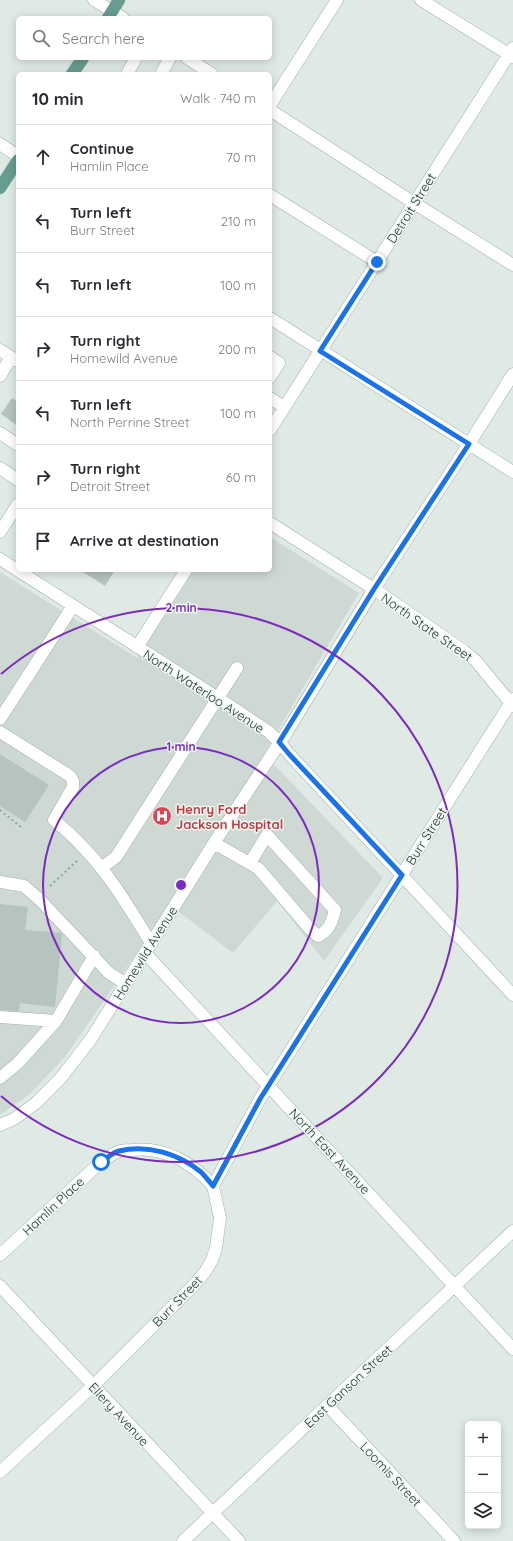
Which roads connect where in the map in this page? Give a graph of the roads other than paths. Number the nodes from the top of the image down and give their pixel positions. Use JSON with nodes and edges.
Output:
{"nodes":[{"id":1,"x":94,"y":0,"type":"edge"},
{"id":2,"x":119,"y":0,"type":"edge"},
{"id":3,"x":336,"y":0,"type":"edge"},
{"id":4,"x":421,"y":0,"type":"edge"},
{"id":5,"x":110,"y":15,"type":"edge"},
{"id":6,"x":512,"y":53,"type":"edge"},
{"id":7,"x":82,"y":60,"type":"edge"},
{"id":8,"x":135,"y":60,"type":"edge"},
{"id":9,"x":169,"y":60,"type":"edge"},
{"id":10,"x":190,"y":60,"type":"edge"},
{"id":11,"x":76,"y":72,"type":"edge"},
{"id":12,"x":128,"y":72,"type":"edge"},
{"id":13,"x":161,"y":72,"type":"edge"},
{"id":14,"x":209,"y":72,"type":"edge"},
{"id":15,"x":272,"y":102,"type":"edge"},
{"id":16,"x":272,"y":111,"type":"edge"},
{"id":17,"x":0,"y":144,"type":"edge"},
{"id":18,"x":16,"y":155,"type":"edge"},
{"id":19,"x":16,"y":163,"type":"edge"},
{"id":20,"x":0,"y":188,"type":"edge"},
{"id":21,"x":272,"y":196,"type":"edge"},
{"id":22,"x":414,"y":203,"type":"junction"},
{"id":23,"x":377,"y":262,"type":"junction"},
{"id":24,"x":513,"y":265,"type":"edge"},
{"id":25,"x":272,"y":319,"type":"edge"},
{"id":26,"x":0,"y":350,"type":"edge"},
{"id":27,"x":320,"y":351,"type":"junction"},
{"id":28,"x":272,"y":358,"type":"edge"},
{"id":29,"x":15,"y":359,"type":"edge"},
{"id":30,"x":272,"y":374,"type":"edge"},
{"id":31,"x":513,"y":374,"type":"edge"},
{"id":32,"x":0,"y":376,"type":"edge"},
{"id":33,"x":272,"y":399,"type":"edge"},
{"id":34,"x":284,"y":407,"type":"junction"},
{"id":35,"x":272,"y":427,"type":"edge"},
{"id":36,"x":0,"y":433,"type":"edge"},
{"id":37,"x":16,"y":444,"type":"edge"},
{"id":38,"x":469,"y":444,"type":"junction"},
{"id":39,"x":0,"y":468,"type":"edge"},
{"id":40,"x":513,"y":472,"type":"edge"},
{"id":41,"x":16,"y":479,"type":"edge"},
{"id":42,"x":16,"y":507,"type":"edge"},
{"id":43,"x":272,"y":524,"type":"edge"},
{"id":44,"x":0,"y":532,"type":"edge"},
{"id":45,"x":0,"y":558,"type":"edge"},
{"id":46,"x":16,"y":569,"type":"edge"},
{"id":47,"x":21,"y":572,"type":"edge"},
{"id":48,"x":185,"y":572,"type":"edge"},
{"id":49,"x":374,"y":589,"type":"junction"},
{"id":50,"x":73,"y":606,"type":"junction"},
{"id":51,"x":137,"y":647,"type":"junction"},
{"id":52,"x":237,"y":668,"type":"dead end"},
{"id":53,"x":218,"y":698,"type":"junction"},
{"id":54,"x":512,"y":703,"type":"edge"},
{"id":55,"x":0,"y":719,"type":"edge"},
{"id":56,"x":0,"y":732,"type":"edge"},
{"id":57,"x":279,"y":742,"type":"junction"},
{"id":58,"x":214,"y":843,"type":"junction"},
{"id":59,"x":250,"y":863,"type":"junction"},
{"id":60,"x":101,"y":868,"type":"junction"},
{"id":61,"x":402,"y":875,"type":"junction"},
{"id":62,"x":0,"y":882,"type":"edge"},
{"id":63,"x":151,"y":943,"type":"junction"},
{"id":64,"x":146,"y":954,"type":"junction"},
{"id":65,"x":94,"y":956,"type":"junction"},
{"id":66,"x":126,"y":984,"type":"junction"},
{"id":67,"x":513,"y":995,"type":"edge"},
{"id":68,"x":0,"y":1017,"type":"edge"},
{"id":69,"x":56,"y":1021,"type":"junction"},
{"id":70,"x":0,"y":1078,"type":"edge"},
{"id":71,"x":269,"y":1085,"type":"junction"},
{"id":72,"x":0,"y":1125,"type":"edge"},
{"id":73,"x":213,"y":1186,"type":"junction"},
{"id":74,"x":513,"y":1231,"type":"edge"},
{"id":75,"x":0,"y":1256,"type":"edge"},
{"id":76,"x":0,"y":1286,"type":"edge"},
{"id":77,"x":454,"y":1286,"type":"junction"},
{"id":78,"x":513,"y":1349,"type":"edge"},
{"id":79,"x":93,"y":1386,"type":"junction"},
{"id":80,"x":328,"y":1406,"type":"junction"},
{"id":81,"x":0,"y":1472,"type":"edge"},
{"id":82,"x":212,"y":1513,"type":"junction"},
{"id":83,"x":183,"y":1541,"type":"edge"},
{"id":84,"x":239,"y":1541,"type":"edge"},
{"id":85,"x":454,"y":1541,"type":"edge"}],
"edges":[{"from":1,"to":5,"type":"street"},
{"from":2,"to":5,"type":"main road"},
{"from":3,"to":15,"type":"street"},
{"from":4,"to":6,"type":"street"},
{"from":6,"to":22,"type":"street","name":"Detroit Street"},
{"from":7,"to":11,"type":"main road"},
{"from":8,"to":12,"type":"street"},
{"from":9,"to":13,"type":"street"},
{"from":10,"to":14,"type":"street"},
{"from":16,"to":22,"type":"street"},
{"from":17,"to":18,"type":"street"},
{"from":19,"to":20,"type":"main road"},
{"from":21,"to":23,"type":"street"},
{"from":22,"to":23,"type":"street","name":"Detroit Street"},
{"from":22,"to":24,"type":"street"},
{"from":23,"to":27,"type":"street","name":"Detroit Street"},
{"from":25,"to":27,"type":"street"},
{"from":26,"to":29,"type":"street"},
{"from":27,"to":34,"type":"street","name":"Detroit Street"},
{"from":27,"to":38,"type":"street"},
{"from":28,"to":30,"type":"street"},
{"from":29,"to":32,"type":"street"},
{"from":31,"to":38,"type":"street","name":"Homewild Avenue"},
{"from":33,"to":34,"type":"street"},
{"from":34,"to":35,"type":"street","name":"Detroit Street"},
{"from":36,"to":37,"type":"street"},
{"from":38,"to":40,"type":"street"},
{"from":38,"to":49,"type":"street","name":"Homewild Avenue"},
{"from":39,"to":41,"type":"street"},
{"from":42,"to":44,"type":"street"},
{"from":43,"to":49,"type":"street","name":"North State Street"},
{"from":45,"to":46,"type":"street","name":"North Waterloo Avenue"},
{"from":47,"to":50,"type":"street","name":"North Waterloo Avenue"},
{"from":48,"to":51,"type":"street"},
{"from":49,"to":54,"type":"street","name":"North State Street"},
{"from":49,"to":57,"type":"street","name":"Homewild Avenue"},
{"from":50,"to":51,"type":"street","name":"North Waterloo Avenue"},
{"from":50,"to":55,"type":"street"},
{"from":51,"to":53,"type":"street","name":"North Waterloo Avenue"},
{"from":52,"to":53,"type":"street"},
{"from":53,"to":57,"type":"street","name":"North Waterloo Avenue"},
{"from":53,"to":60,"type":"street"},
{"from":54,"to":61,"type":"street","name":"Burr Street"},
{"from":56,"to":60,"type":"street"},
{"from":57,"to":58,"type":"street","name":"Homewild Avenue"},
{"from":57,"to":61,"type":"street","name":"North Waterloo Avenue"},
{"from":58,"to":59,"type":"street"},
{"from":58,"to":63,"type":"street","name":"Homewild Avenue"},
{"from":59,"to":59,"type":"street"},
{"from":60,"to":63,"type":"street"},
{"from":61,"to":67,"type":"street","name":"North Waterloo Avenue"},
{"from":61,"to":71,"type":"street","name":"Burr Street"},
{"from":62,"to":65,"type":"street"},
{"from":63,"to":64,"type":"street","name":"Homewild Avenue"},
{"from":64,"to":66,"type":"street","name":"Homewild Avenue"},
{"from":64,"to":71,"type":"street","name":"North East Avenue"},
{"from":65,"to":66,"type":"street"},
{"from":65,"to":69,"type":"street"},
{"from":66,"to":72,"type":"street","name":"Homewild Avenue"},
{"from":68,"to":69,"type":"street"},
{"from":69,"to":70,"type":"street"},
{"from":71,"to":73,"type":"street","name":"Burr Street"},
{"from":71,"to":77,"type":"street","name":"North East Avenue"},
{"from":73,"to":75,"type":"street","name":"Hamlin Place"},
{"from":73,"to":79,"type":"street","name":"Burr Street"},
{"from":74,"to":77,"type":"street","name":"East Ganson Street"},
{"from":76,"to":79,"type":"street","name":"Ellery Avenue"},
{"from":77,"to":78,"type":"street","name":"North East Avenue"},
{"from":77,"to":80,"type":"street","name":"East Ganson Street"},
{"from":79,"to":81,"type":"street","name":"Burr Street"},
{"from":79,"to":82,"type":"street","name":"Ellery Avenue"},
{"from":80,"to":82,"type":"street","name":"East Ganson Street"},
{"from":80,"to":85,"type":"street","name":"Loomis Street"},
{"from":82,"to":83,"type":"street","name":"East Ganson Street"},
{"from":82,"to":84,"type":"street","name":"Ellery Avenue"}]}
